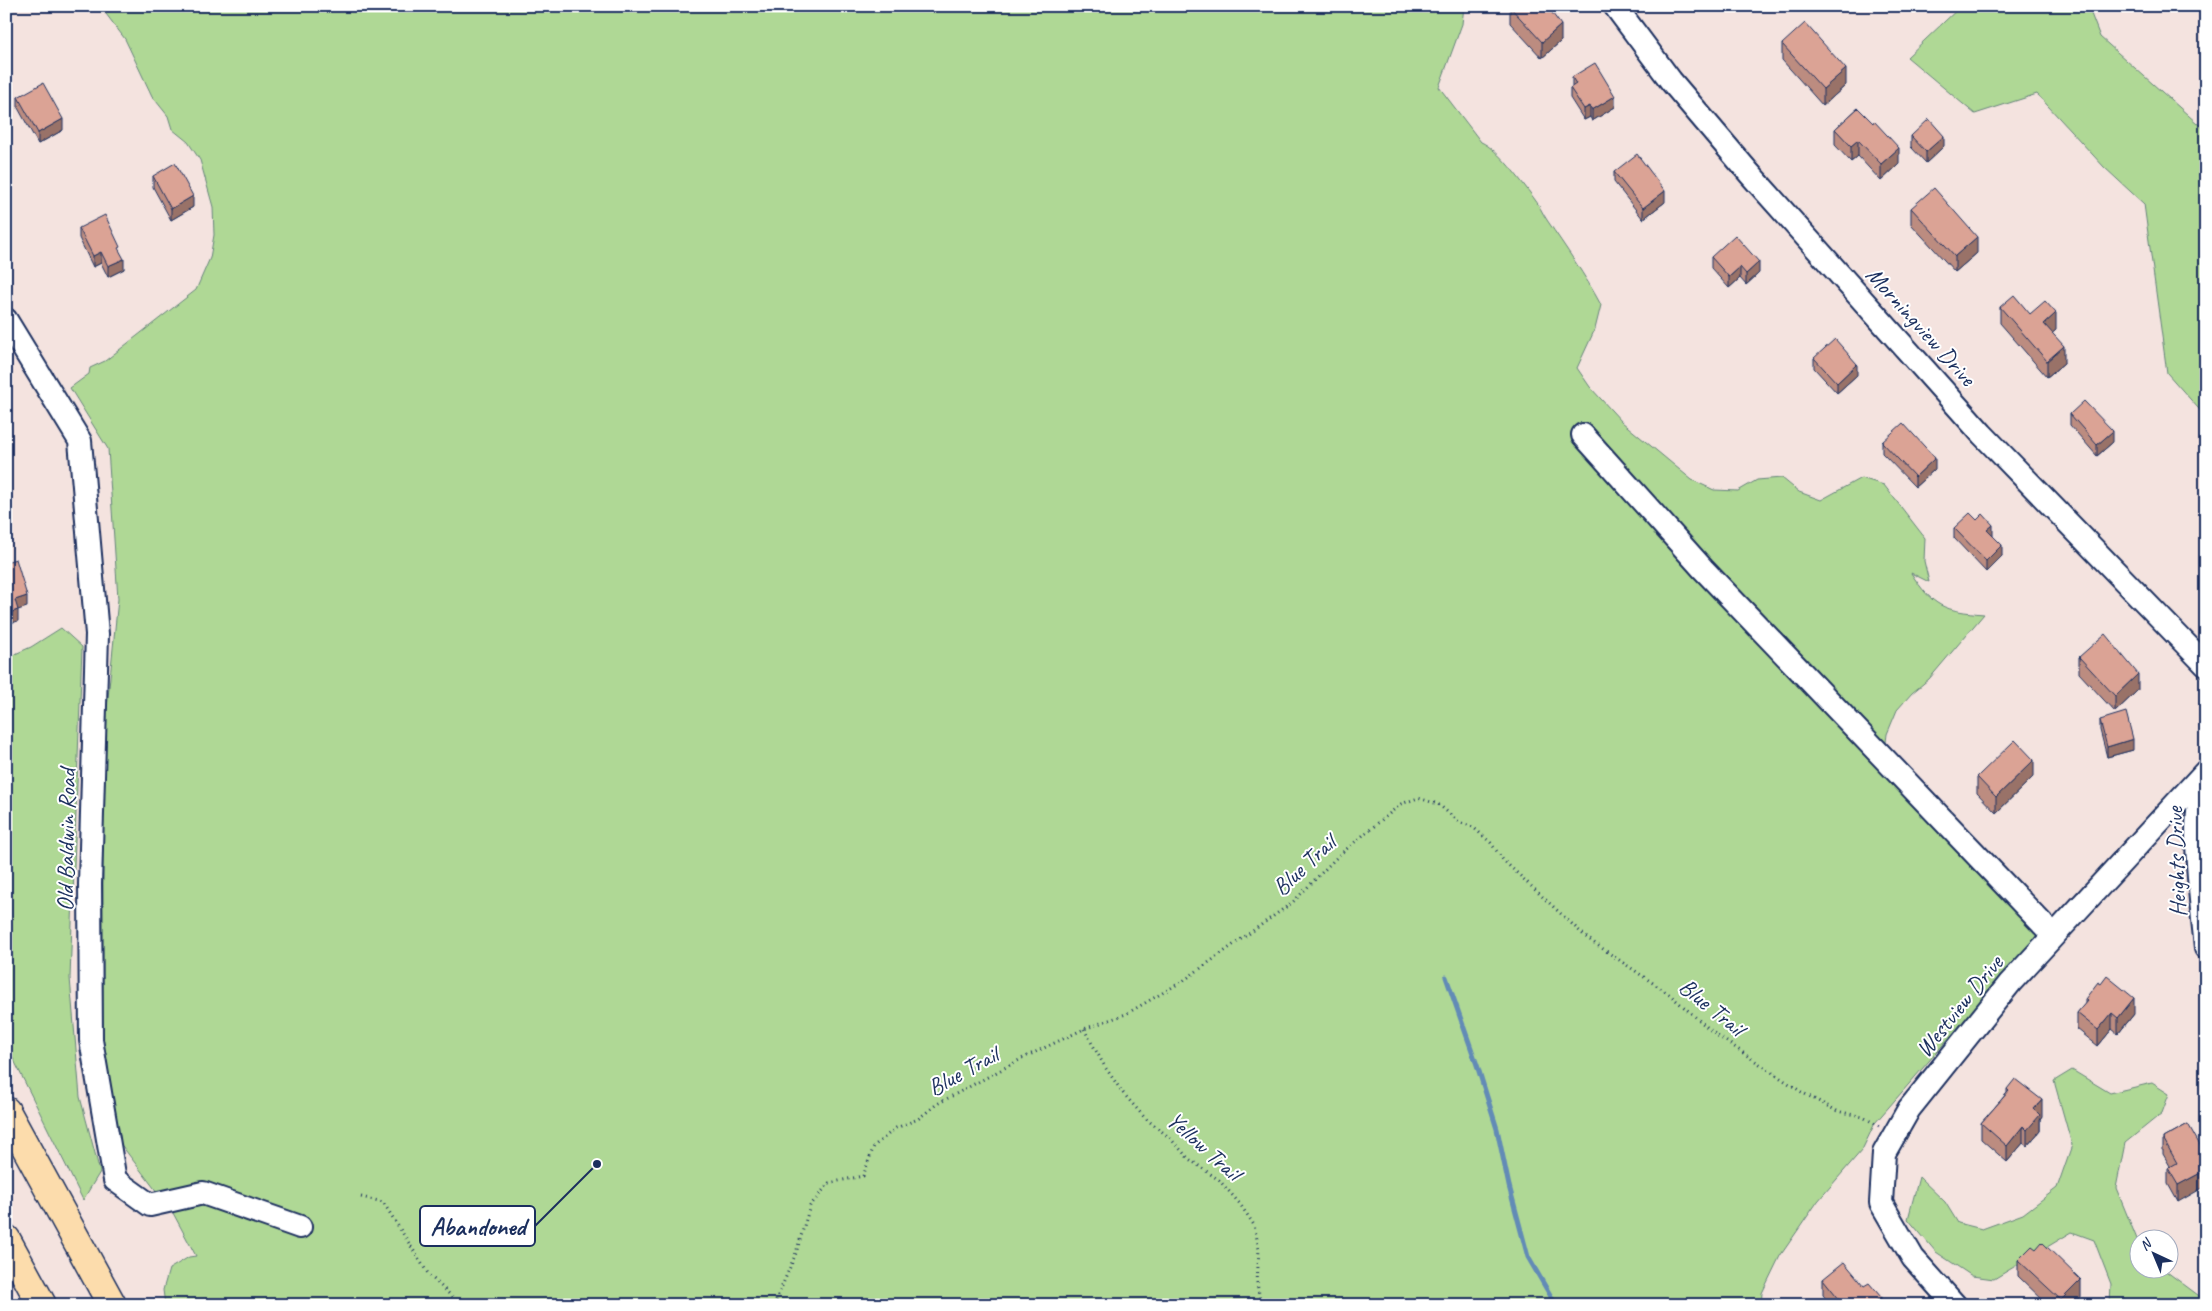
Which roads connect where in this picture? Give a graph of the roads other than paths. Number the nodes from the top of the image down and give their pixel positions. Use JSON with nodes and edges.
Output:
{"nodes":[{"id":1,"x":1615,"y":6,"type":"edge"},
{"id":2,"x":6,"y":320,"type":"edge"},
{"id":3,"x":1583,"y":435,"type":"dead end"},
{"id":4,"x":2206,"y":665,"type":"edge"},
{"id":5,"x":2206,"y":771,"type":"edge"},
{"id":6,"x":2206,"y":776,"type":"edge"},
{"id":7,"x":2054,"y":936,"type":"junction"},
{"id":8,"x":2206,"y":948,"type":"edge"},
{"id":9,"x":6,"y":1111,"type":"edge"},
{"id":10,"x":300,"y":1227,"type":"dead end"},
{"id":11,"x":6,"y":1239,"type":"edge"},
{"id":12,"x":42,"y":1305,"type":"edge"},
{"id":13,"x":112,"y":1305,"type":"edge"},
{"id":14,"x":1955,"y":1305,"type":"edge"}],
"edges":[{"from":1,"to":4,"type":"street","name":"Morningview Drive"},
{"from":2,"to":10,"type":"street","name":"Old Baldwin Road"},
{"from":3,"to":7,"type":"street"},
{"from":5,"to":7,"type":"street","name":"Westview Drive"},
{"from":6,"to":8,"type":"street","name":"Heights Drive"},
{"from":7,"to":14,"type":"street","name":"Westview Drive"},
{"from":9,"to":13,"type":"highway"},
{"from":11,"to":12,"type":"highway"}]}
